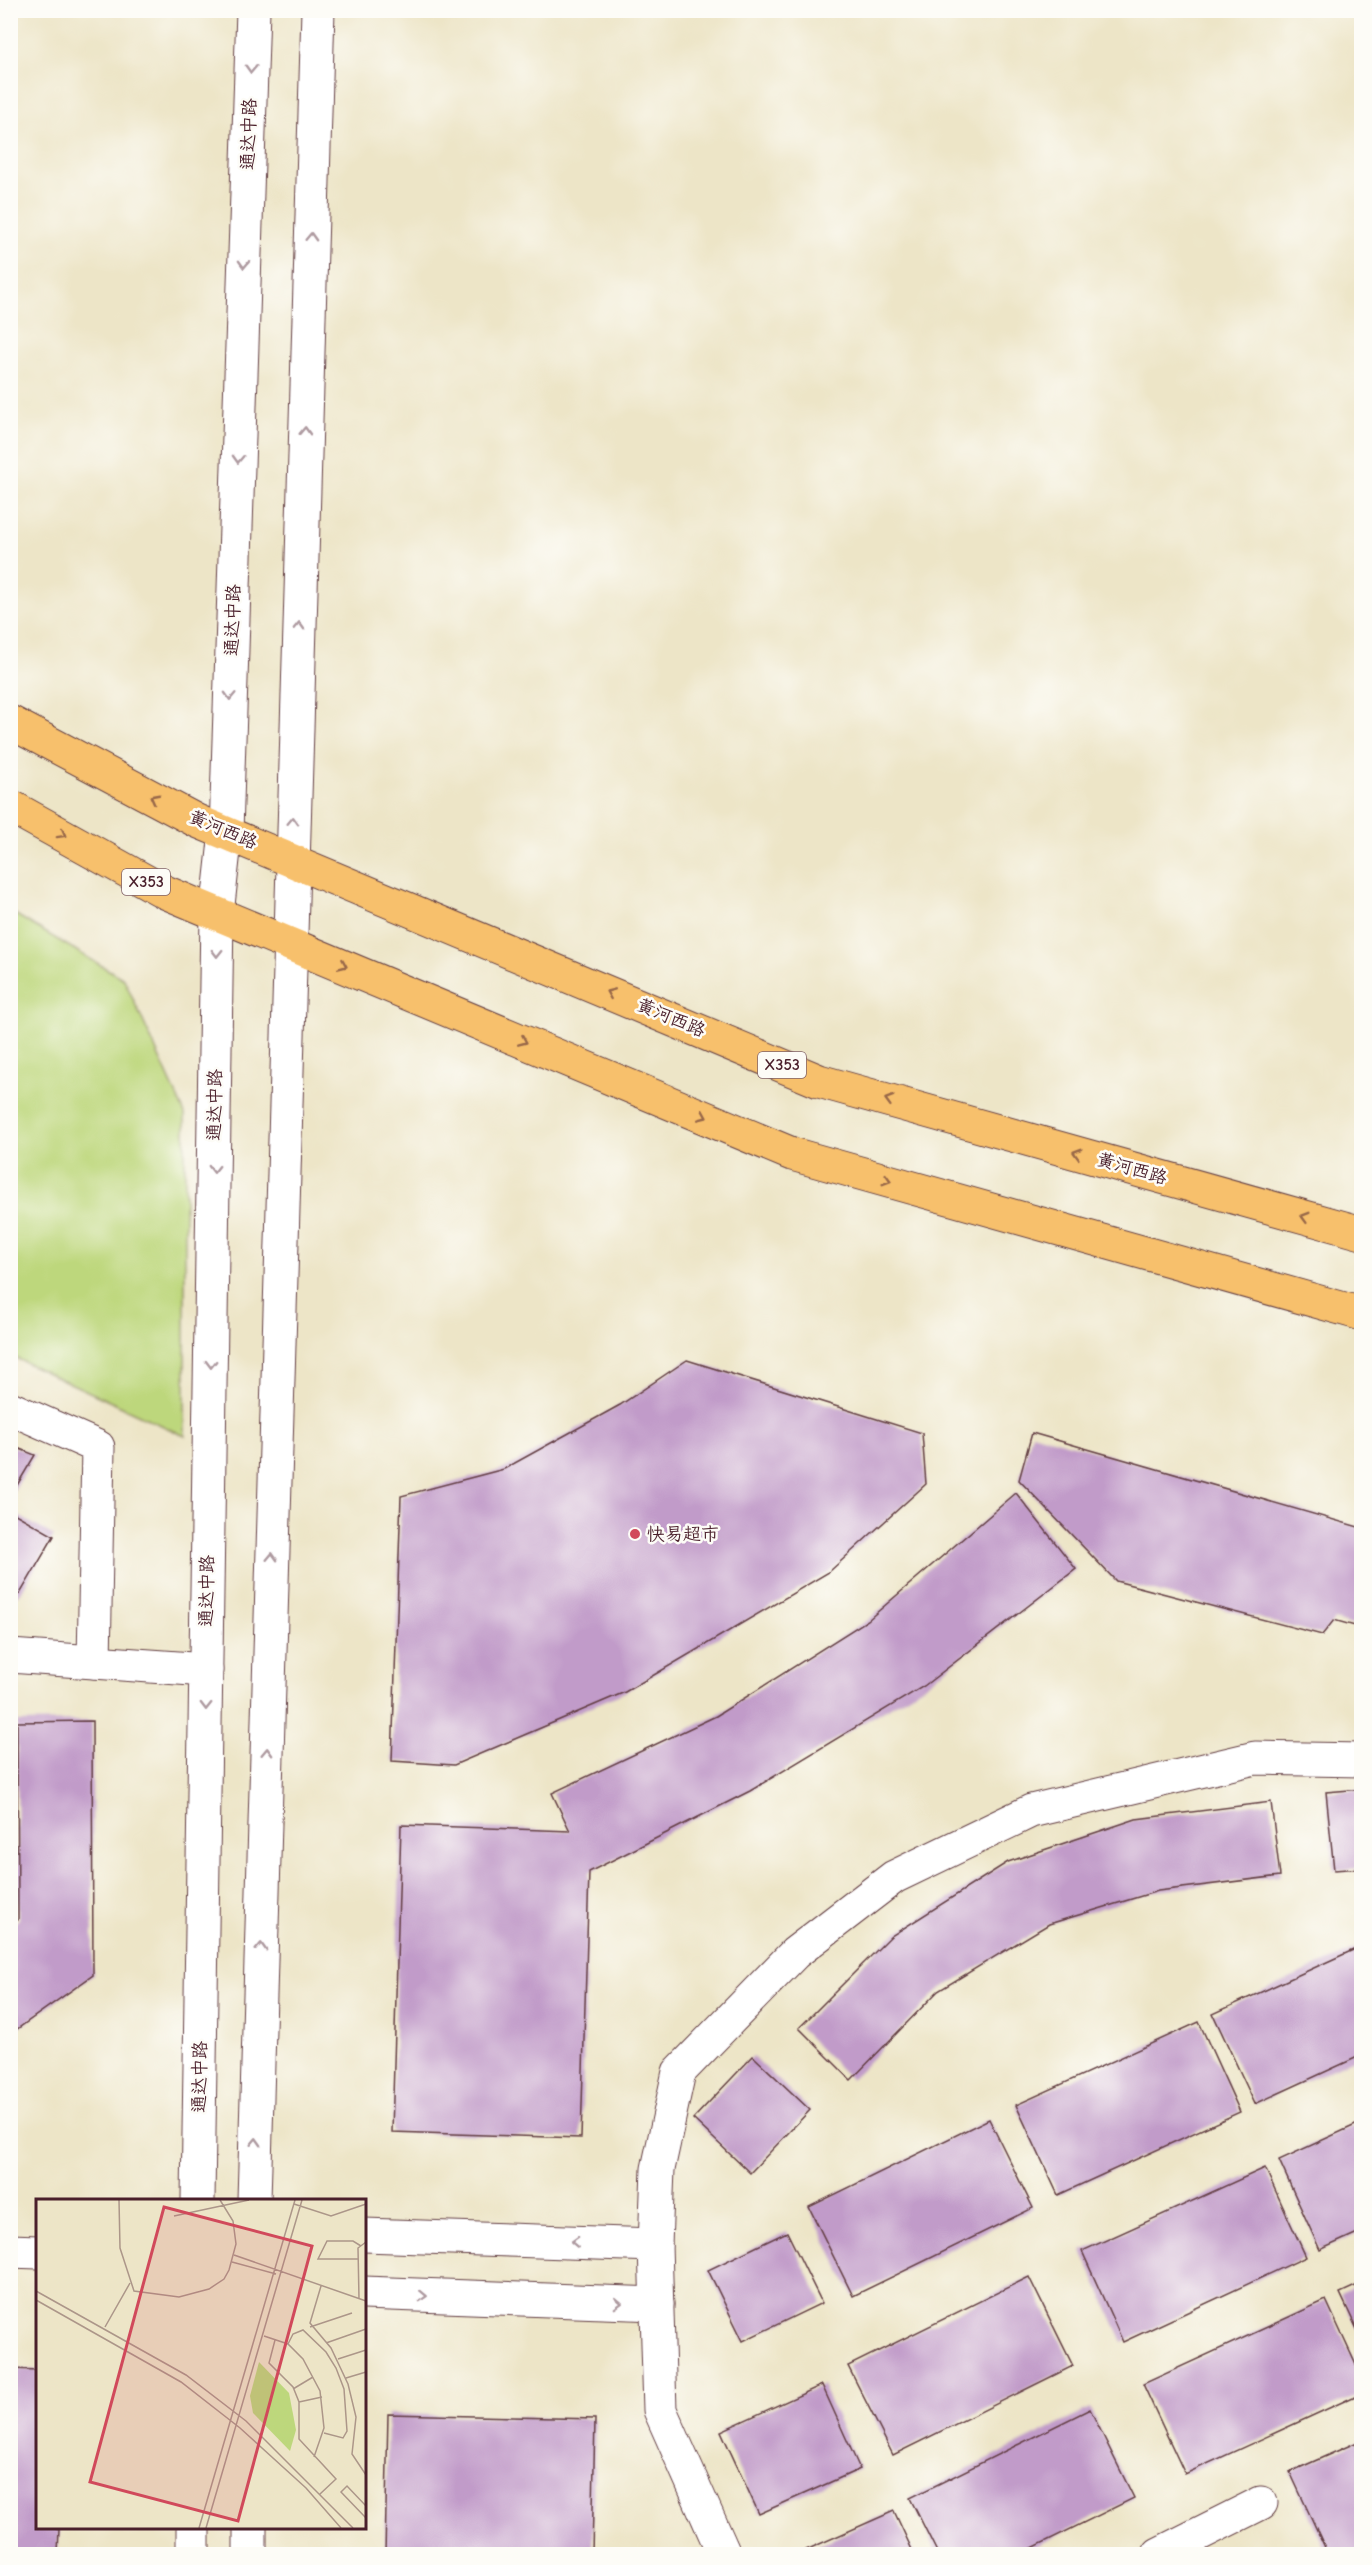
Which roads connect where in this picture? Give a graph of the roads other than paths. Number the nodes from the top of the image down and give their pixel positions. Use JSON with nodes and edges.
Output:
{"nodes":[{"id":1,"x":253,"y":10,"type":"edge"},
{"id":2,"x":318,"y":10,"type":"edge"},
{"id":3,"x":10,"y":722,"type":"edge"},
{"id":4,"x":10,"y":806,"type":"edge"},
{"id":5,"x":226,"y":832,"type":"junction"},
{"id":6,"x":292,"y":860,"type":"junction"},
{"id":7,"x":218,"y":914,"type":"junction"},
{"id":8,"x":289,"y":943,"type":"junction"},
{"id":9,"x":1362,"y":1233,"type":"edge"},
{"id":10,"x":1362,"y":1314,"type":"edge"},
{"id":11,"x":10,"y":1408,"type":"edge"},
{"id":12,"x":10,"y":1656,"type":"edge"},
{"id":13,"x":94,"y":1662,"type":"junction"},
{"id":14,"x":206,"y":1670,"type":"junction"},
{"id":15,"x":1362,"y":1760,"type":"edge"},
{"id":16,"x":198,"y":2199,"type":"edge"},
{"id":17,"x":254,"y":2199,"type":"edge"},
{"id":18,"x":366,"y":2235,"type":"edge"},
{"id":19,"x":655,"y":2244,"type":"junction"},
{"id":20,"x":10,"y":2251,"type":"edge"},
{"id":21,"x":36,"y":2252,"type":"edge"},
{"id":22,"x":366,"y":2293,"type":"edge"},
{"id":23,"x":657,"y":2304,"type":"junction"},
{"id":24,"x":1261,"y":2503,"type":"dead end"},
{"id":25,"x":193,"y":2529,"type":"edge"},
{"id":26,"x":250,"y":2529,"type":"edge"},
{"id":27,"x":193,"y":2554,"type":"edge"},
{"id":28,"x":250,"y":2554,"type":"edge"},
{"id":29,"x":724,"y":2554,"type":"edge"},
{"id":30,"x":1159,"y":2554,"type":"edge"}],
"edges":[{"from":1,"to":5,"type":"street","name":"通达中路","one_way":true},
{"from":6,"to":2,"type":"street","one_way":true},
{"from":5,"to":3,"type":"main road","name":"黄河西路","number":"X353","one_way":true},
{"from":4,"to":7,"type":"main road","number":"X353","one_way":true},
{"from":5,"to":6,"type":"main road","name":"黄河西路","number":"X353"},
{"from":5,"to":7,"type":"street","name":"通达中路"},
{"from":6,"to":8,"type":"street"},
{"from":9,"to":6,"type":"main road","name":"黄河西路","number":"X353","one_way":true},
{"from":7,"to":8,"type":"main road","number":"X353"},
{"from":7,"to":14,"type":"street","name":"通达中路","one_way":true},
{"from":8,"to":10,"type":"main road","number":"X353","one_way":true},
{"from":17,"to":8,"type":"street","one_way":true},
{"from":11,"to":13,"type":"street"},
{"from":12,"to":13,"type":"street"},
{"from":13,"to":14,"type":"street"},
{"from":14,"to":16,"type":"street","name":"通达中路","one_way":true},
{"from":15,"to":19,"type":"street"},
{"from":19,"to":18,"type":"street","one_way":true},
{"from":19,"to":23,"type":"street"},
{"from":20,"to":21,"type":"street"},
{"from":22,"to":23,"type":"street","one_way":true},
{"from":23,"to":29,"type":"street"},
{"from":24,"to":30,"type":"street"},
{"from":25,"to":27,"type":"street"},
{"from":26,"to":28,"type":"street"}]}
